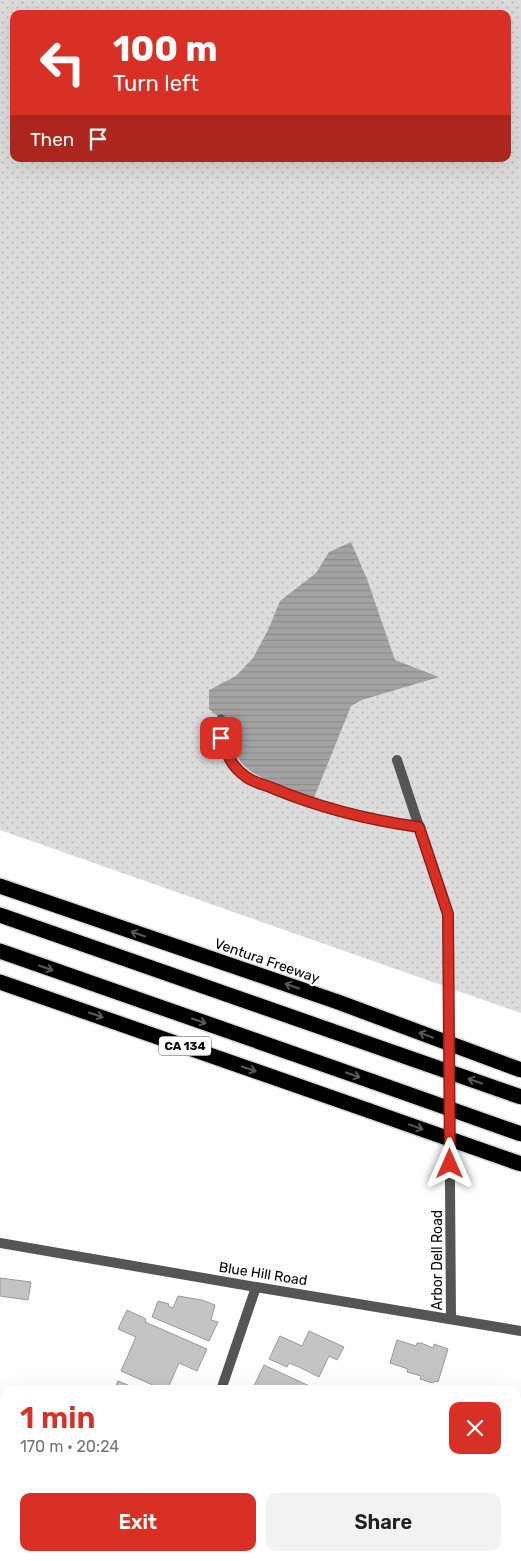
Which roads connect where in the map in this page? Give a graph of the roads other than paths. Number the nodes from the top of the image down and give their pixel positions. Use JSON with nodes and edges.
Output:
{"nodes":[{"id":1,"x":221,"y":719,"type":"dead end"},
{"id":2,"x":397,"y":760,"type":"dead end"},
{"id":3,"x":419,"y":827,"type":"junction"},
{"id":4,"x":0,"y":886,"type":"edge"},
{"id":5,"x":0,"y":915,"type":"edge"},
{"id":6,"x":0,"y":952,"type":"edge"},
{"id":7,"x":0,"y":982,"type":"edge"},
{"id":8,"x":521,"y":1070,"type":"edge"},
{"id":9,"x":521,"y":1097,"type":"edge"},
{"id":10,"x":521,"y":1134,"type":"edge"},
{"id":11,"x":521,"y":1164,"type":"edge"},
{"id":12,"x":0,"y":1243,"type":"edge"},
{"id":13,"x":256,"y":1287,"type":"junction"},
{"id":14,"x":451,"y":1318,"type":"junction"},
{"id":15,"x":521,"y":1331,"type":"edge"},
{"id":16,"x":223,"y":1385,"type":"edge"}],
"edges":[{"from":1,"to":3,"type":"lane"},
{"from":2,"to":3,"type":"street","name":"Arbor Dell Road"},
{"from":3,"to":14,"type":"street","name":"Arbor Dell Road"},
{"from":8,"to":4,"type":"highway","name":"Ventura Freeway","one_way":true,"bridge":true},
{"from":9,"to":5,"type":"highway","one_way":true,"bridge":true},
{"from":6,"to":10,"type":"highway","one_way":true,"bridge":true},
{"from":7,"to":11,"type":"highway","number":"CA 134","one_way":true,"bridge":true},
{"from":12,"to":13,"type":"street","name":"Blue Hill Road"},
{"from":13,"to":14,"type":"street","name":"Blue Hill Road"},
{"from":13,"to":16,"type":"street"},
{"from":14,"to":15,"type":"street","name":"Blue Hill Road"}]}
